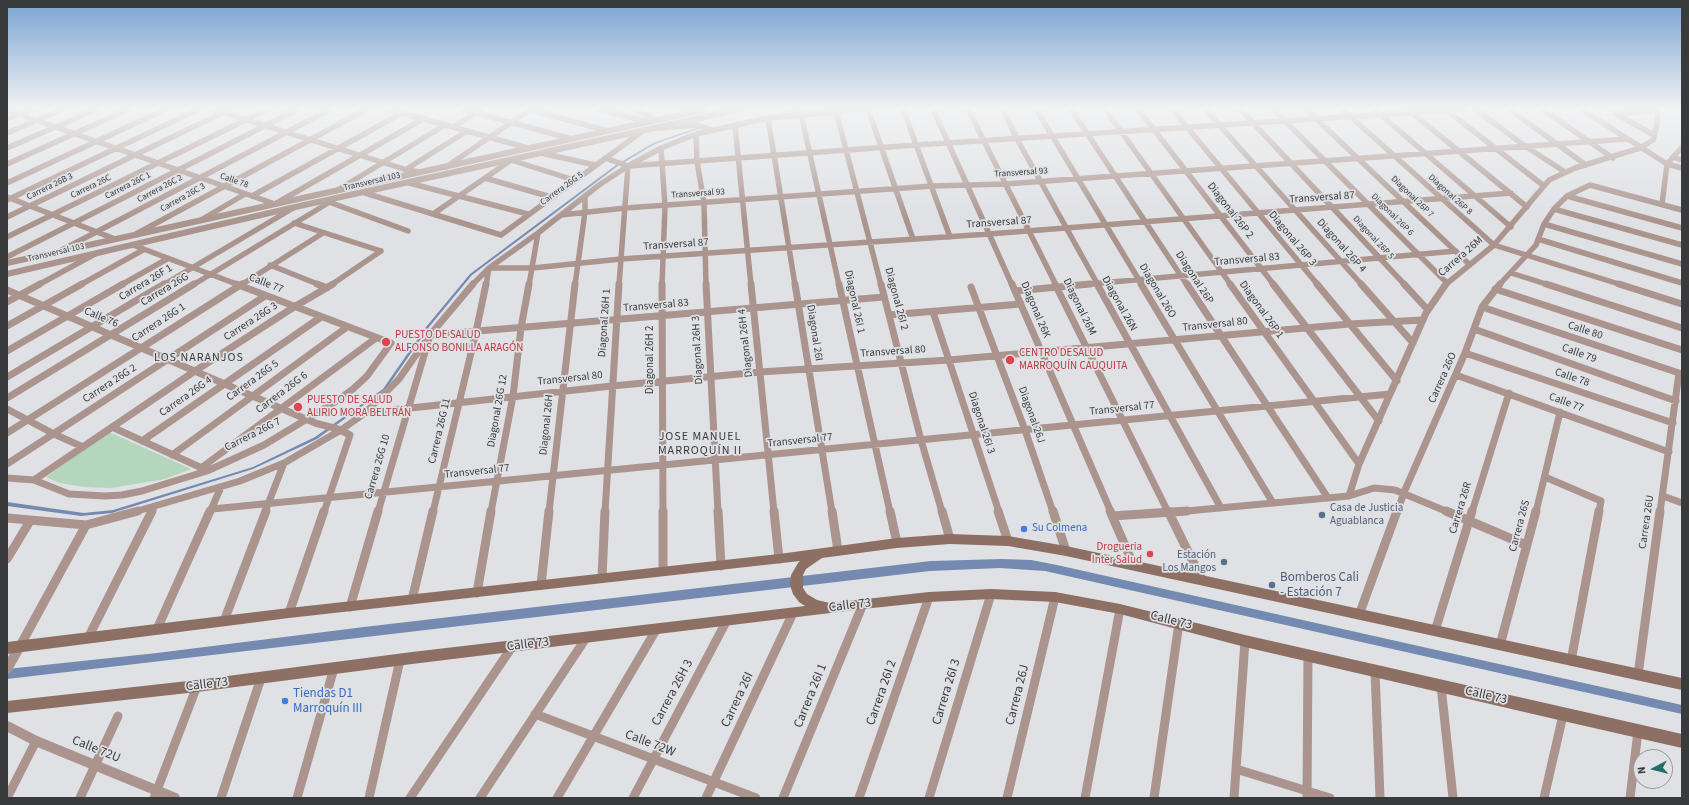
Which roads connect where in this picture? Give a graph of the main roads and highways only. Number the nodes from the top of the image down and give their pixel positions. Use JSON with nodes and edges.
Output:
{"nodes":[{"id":1,"x":823,"y":553,"type":"junction"},
{"id":2,"x":835,"y":608,"type":"junction"},
{"id":3,"x":14,"y":650,"type":"edge"},
{"id":4,"x":1682,"y":684,"type":"edge"},
{"id":5,"x":7,"y":707,"type":"edge"},
{"id":6,"x":1682,"y":741,"type":"edge"}],
"edges":[{"from":1,"to":2,"type":"main road"},
{"from":1,"to":3,"type":"main road"},
{"from":1,"to":4,"type":"main road"},
{"from":2,"to":5,"type":"main road","name":"Calle 73"},
{"from":2,"to":6,"type":"main road","name":"Calle 73"}]}
